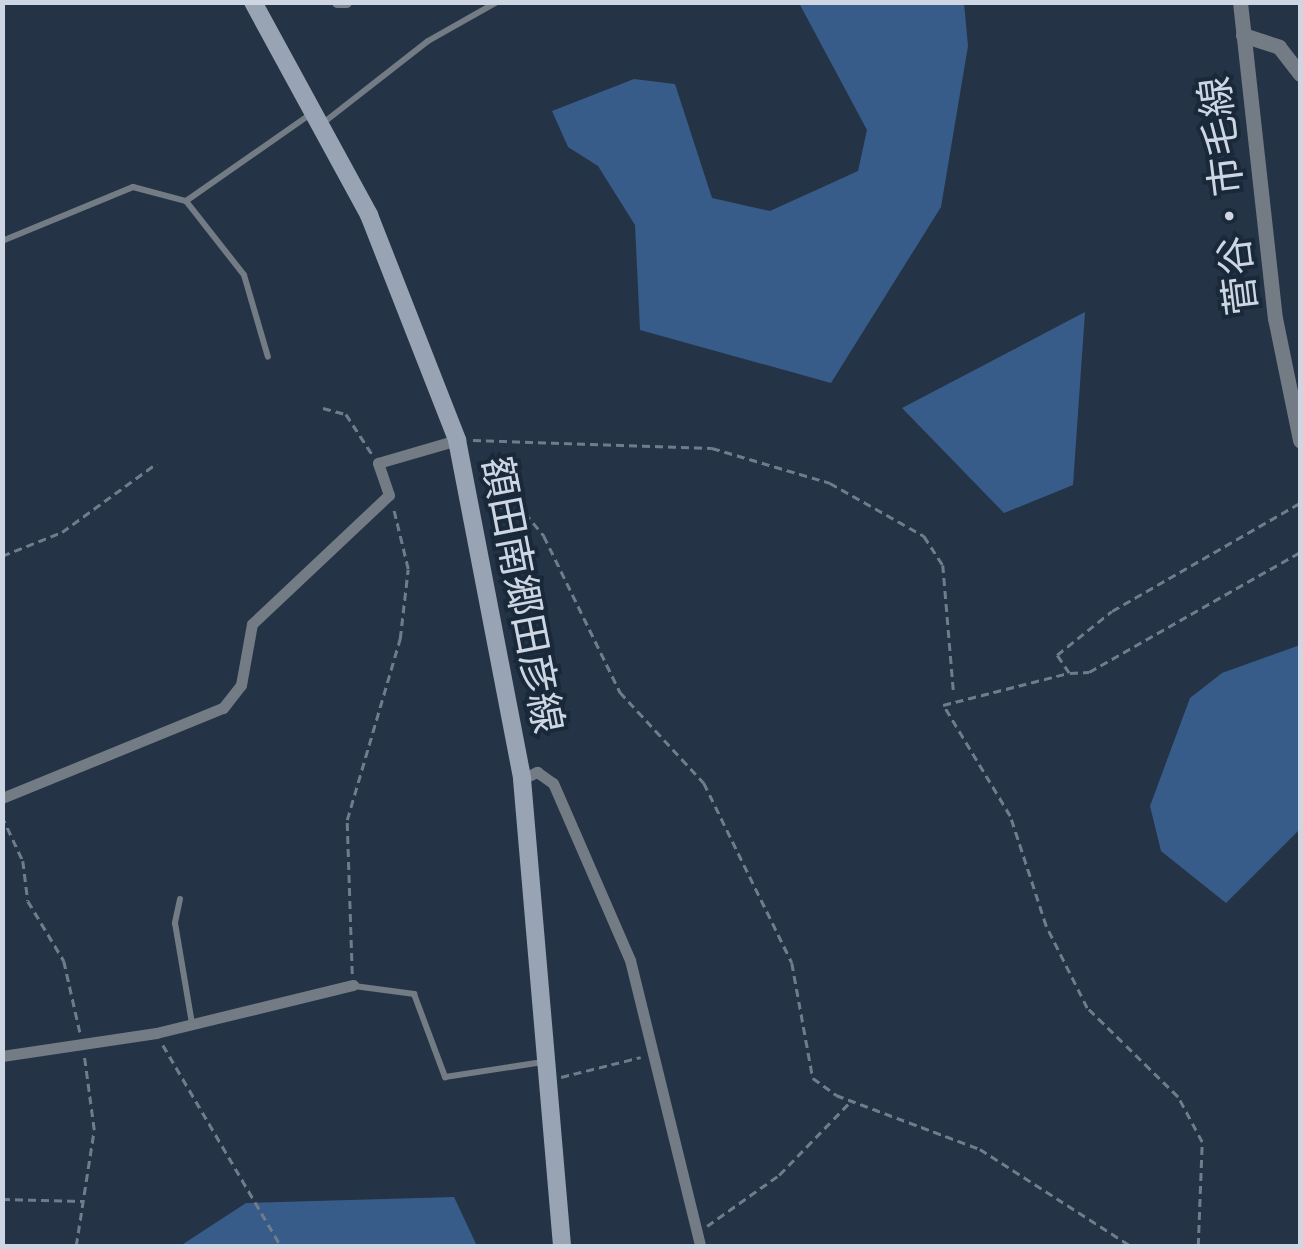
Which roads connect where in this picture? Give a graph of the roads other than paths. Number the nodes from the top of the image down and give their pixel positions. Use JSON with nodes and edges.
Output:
{"nodes":[{"id":1,"x":252,"y":2,"type":"edge"},
{"id":2,"x":337,"y":2,"type":"edge"},
{"id":3,"x":346,"y":2,"type":"edge"},
{"id":4,"x":497,"y":2,"type":"edge"},
{"id":5,"x":1240,"y":2,"type":"edge"},
{"id":6,"x":1243,"y":35,"type":"junction"},
{"id":7,"x":1300,"y":74,"type":"edge"},
{"id":8,"x":320,"y":117,"type":"junction"},
{"id":9,"x":186,"y":200,"type":"junction"},
{"id":10,"x":2,"y":240,"type":"edge"},
{"id":11,"x":268,"y":357,"type":"dead end"},
{"id":12,"x":457,"y":440,"type":"junction"},
{"id":13,"x":1300,"y":440,"type":"edge"},
{"id":14,"x":522,"y":778,"type":"junction"},
{"id":15,"x":2,"y":798,"type":"edge"},
{"id":16,"x":180,"y":899,"type":"dead end"},
{"id":17,"x":352,"y":985,"type":"joint"},
{"id":18,"x":192,"y":1025,"type":"junction"},
{"id":19,"x":2,"y":1056,"type":"edge"},
{"id":20,"x":552,"y":1071,"type":"junction"},
{"id":21,"x":698,"y":1241,"type":"edge"},
{"id":22,"x":562,"y":1246,"type":"edge"}],
"edges":[{"from":1,"to":8,"type":"main road","name":"額田南郷田彦線"},
{"from":2,"to":3,"type":"street"},
{"from":4,"to":8,"type":"lane"},
{"from":5,"to":6,"type":"street","name":"菅谷・市毛線"},
{"from":6,"to":7,"type":"street"},
{"from":6,"to":13,"type":"street","name":"菅谷・市毛線"},
{"from":8,"to":9,"type":"lane"},
{"from":8,"to":12,"type":"main road","name":"額田南郷田彦線"},
{"from":9,"to":10,"type":"lane"},
{"from":9,"to":11,"type":"lane"},
{"from":12,"to":14,"type":"main road","name":"額田南郷田彦線"},
{"from":12,"to":15,"type":"street"},
{"from":14,"to":20,"type":"main road","name":"額田南郷田彦線"},
{"from":14,"to":21,"type":"street"},
{"from":16,"to":18,"type":"lane"},
{"from":17,"to":18,"type":"street"},
{"from":17,"to":20,"type":"lane"},
{"from":18,"to":19,"type":"street"},
{"from":20,"to":22,"type":"main road","name":"額田南郷田彦線"}]}
